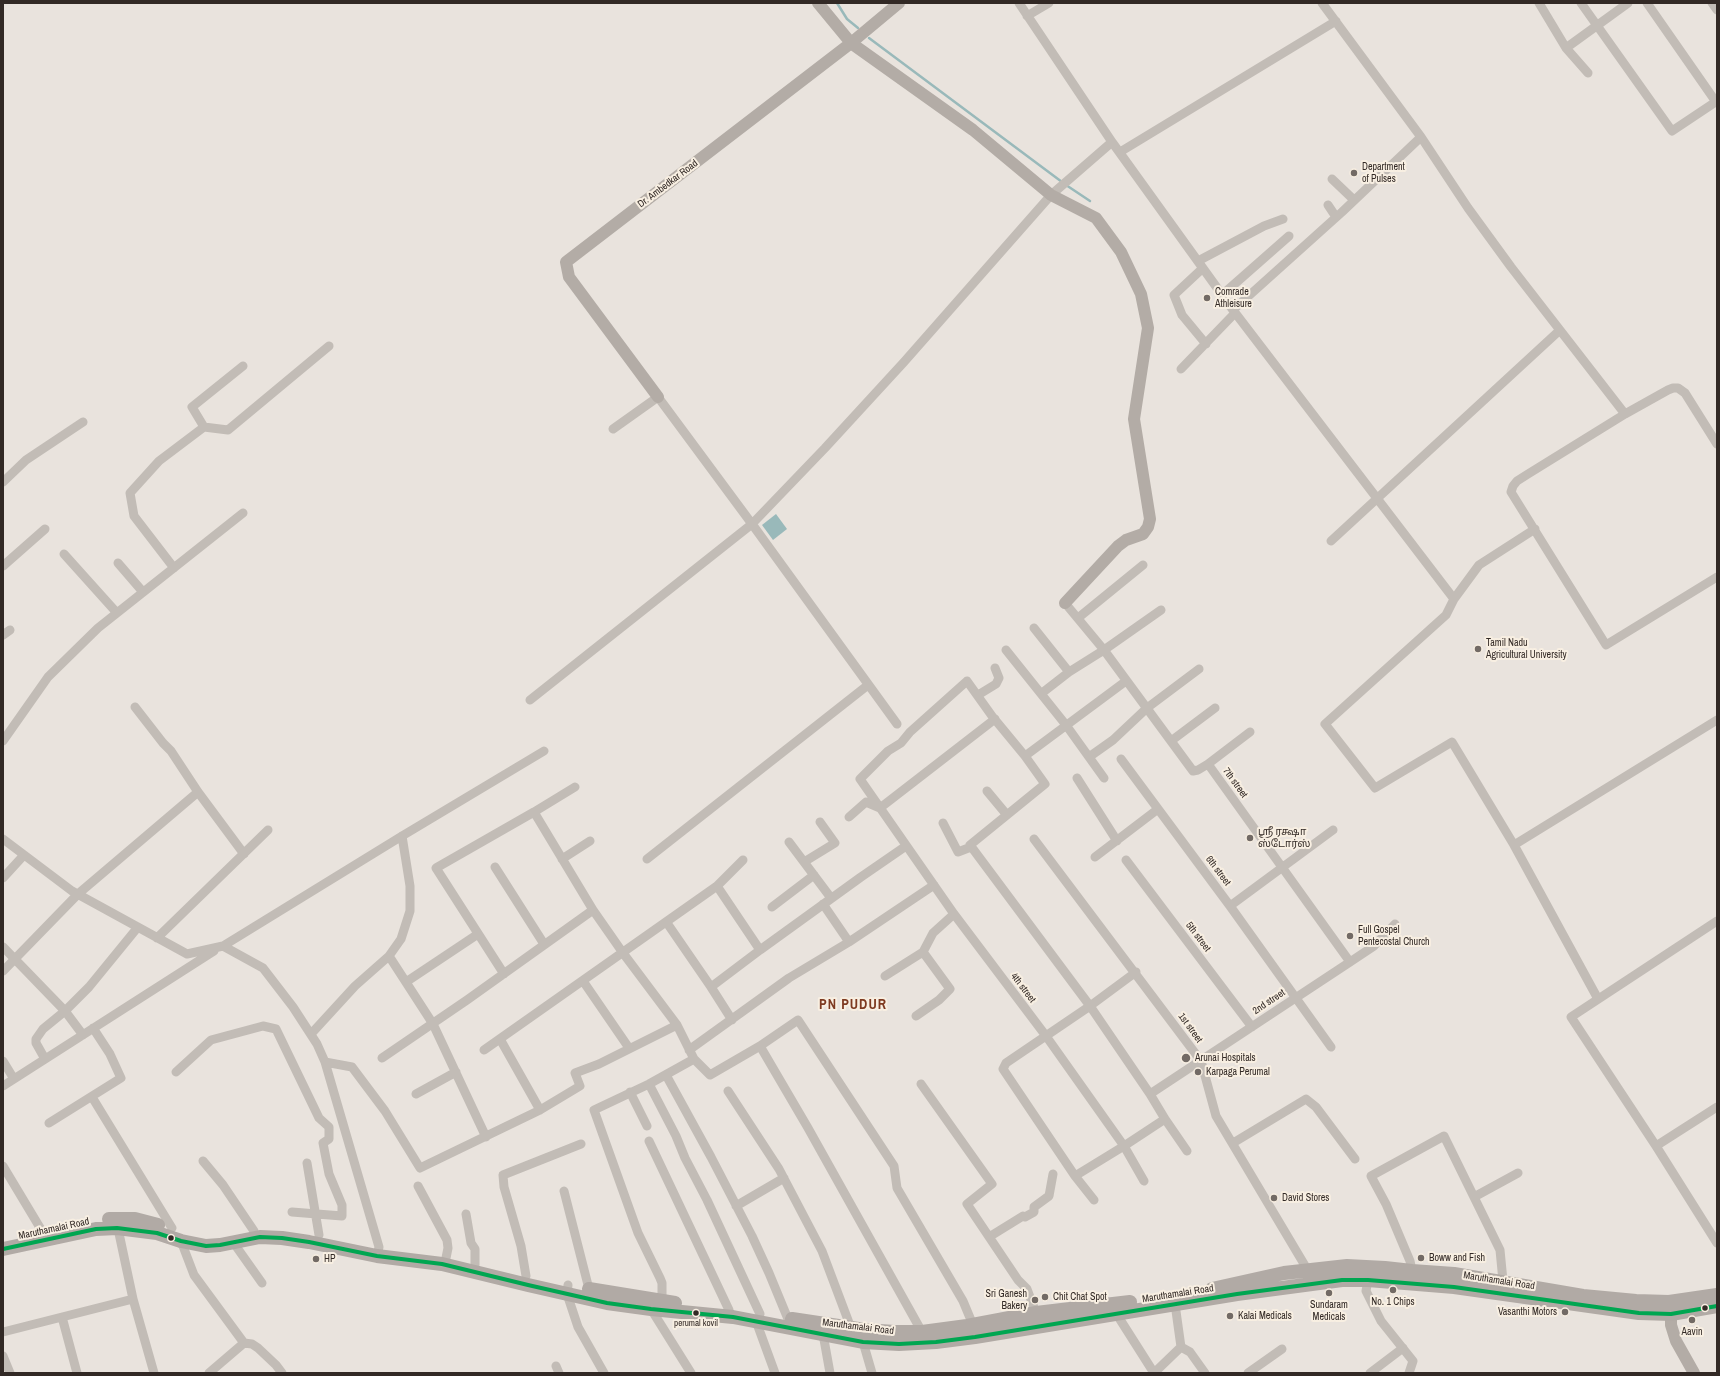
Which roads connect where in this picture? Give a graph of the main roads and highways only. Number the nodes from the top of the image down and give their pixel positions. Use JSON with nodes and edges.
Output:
{"nodes":[{"id":1,"x":118,"y":1223,"type":"junction"},
{"id":2,"x":3,"y":1240,"type":"edge"},
{"id":3,"x":3,"y":1249,"type":"edge"},
{"id":4,"x":378,"y":1251,"type":"junction"},
{"id":5,"x":568,"y":1289,"type":"junction"},
{"id":6,"x":1717,"y":1295,"type":"edge"},
{"id":7,"x":657,"y":1305,"type":"junction"},
{"id":8,"x":1717,"y":1306,"type":"edge"},
{"id":9,"x":1114,"y":1309,"type":"junction"},
{"id":10,"x":758,"y":1318,"type":"junction"},
{"id":11,"x":860,"y":1333,"type":"junction"}],
"edges":[{"from":1,"to":2,"type":"main road","name":"Maruthamalai Road"},
{"from":1,"to":3,"type":"main road","name":"Maruthamalai Road"},
{"from":1,"to":4,"type":"main road","name":"Maruthamalai Road"},
{"from":1,"to":4,"type":"main road","name":"Maruthamalai Road"},
{"from":4,"to":5,"type":"main road","name":"Maruthamalai Road"},
{"from":4,"to":5,"type":"main road","name":"Maruthamalai Road"},
{"from":5,"to":7,"type":"main road","name":"Maruthamalai Road"},
{"from":5,"to":7,"type":"main road","name":"Maruthamalai Road"},
{"from":6,"to":9,"type":"main road","name":"Maruthamalai Road"},
{"from":7,"to":10,"type":"main road","name":"Maruthamalai Road"},
{"from":7,"to":10,"type":"main road","name":"Maruthamalai Road"},
{"from":8,"to":9,"type":"main road","name":"Maruthamalai Road"},
{"from":9,"to":11,"type":"main road","name":"Maruthamalai Road"},
{"from":9,"to":11,"type":"main road","name":"Maruthamalai Road"},
{"from":10,"to":11,"type":"main road","name":"Maruthamalai Road"},
{"from":10,"to":11,"type":"main road","name":"Maruthamalai Road"}]}
